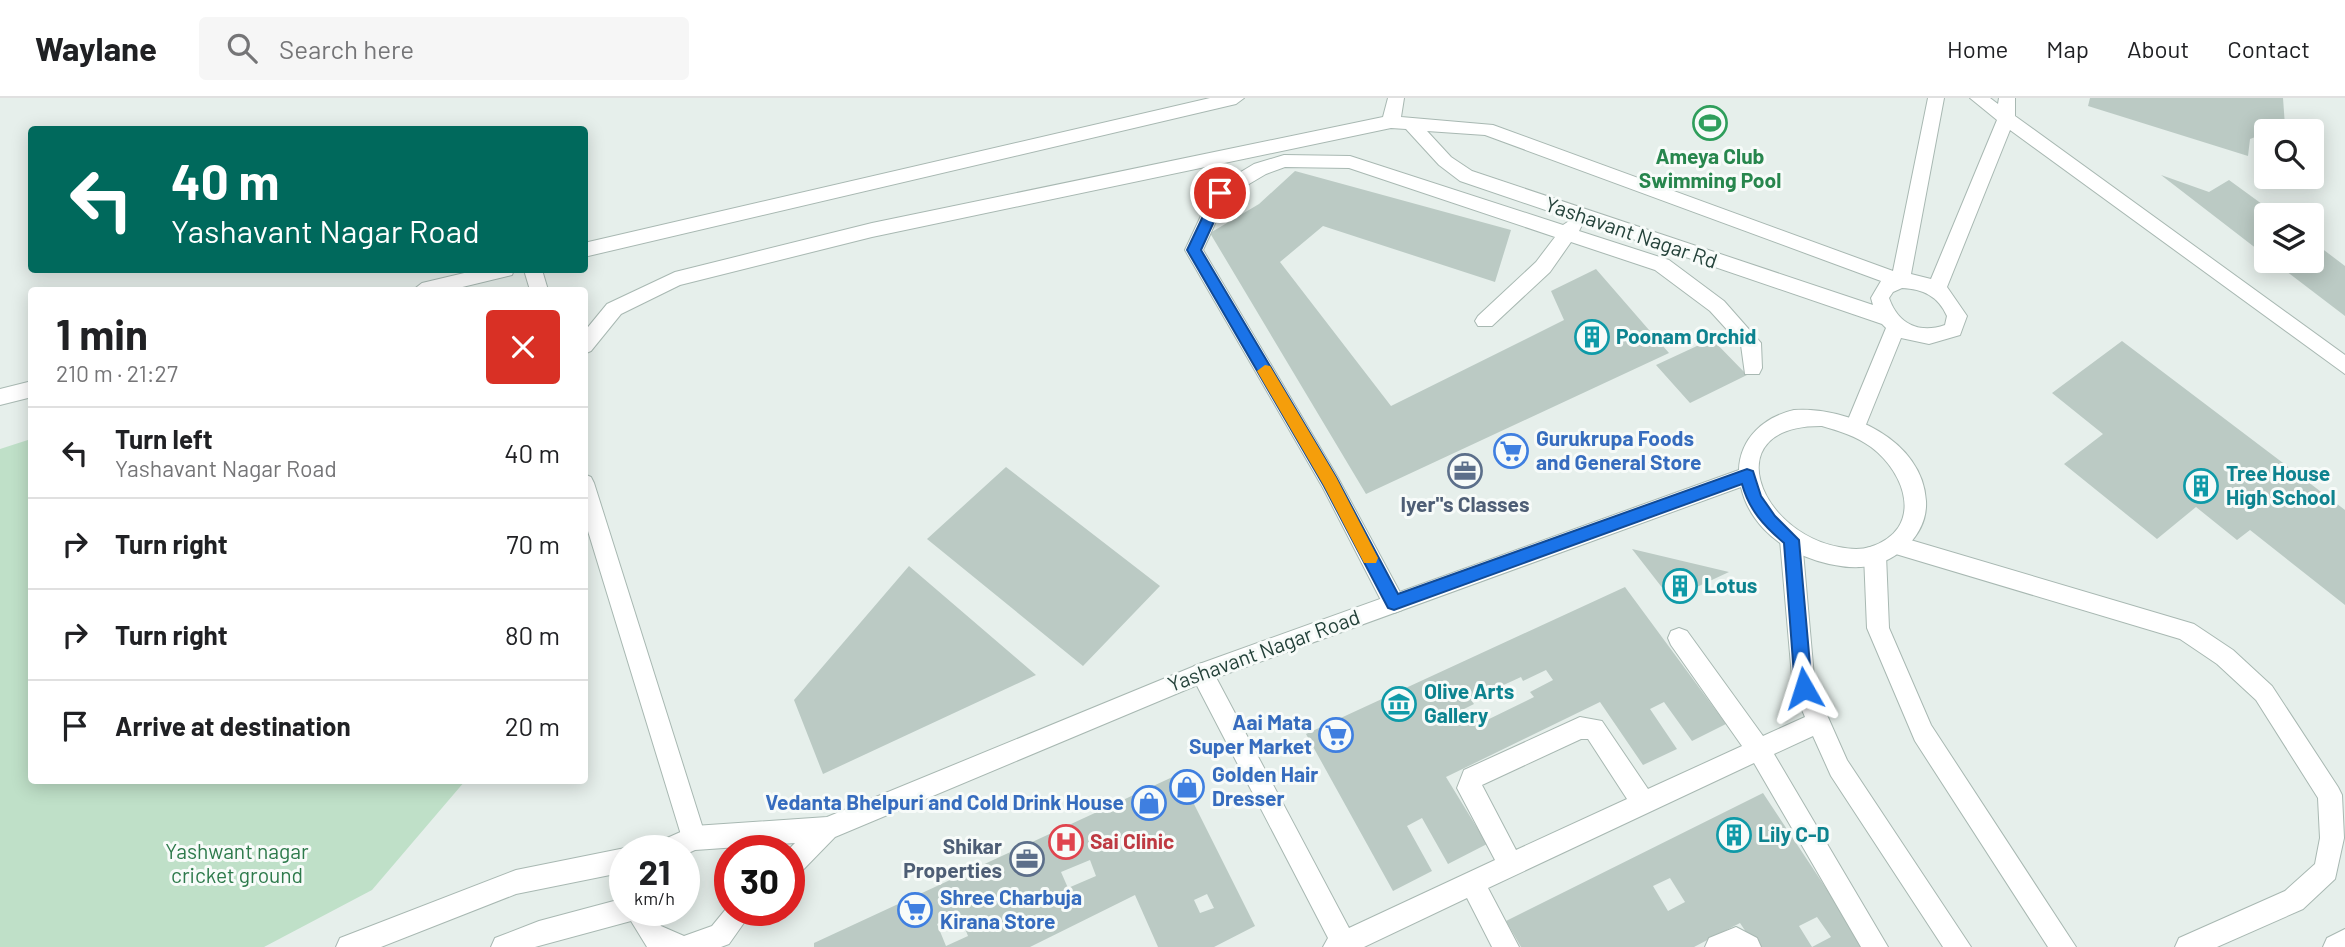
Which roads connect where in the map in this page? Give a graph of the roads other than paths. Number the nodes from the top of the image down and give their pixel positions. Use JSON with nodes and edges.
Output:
{"nodes":[{"id":1,"x":1236,"y":98,"type":"edge"},
{"id":2,"x":1395,"y":98,"type":"edge"},
{"id":3,"x":1936,"y":98,"type":"edge"},
{"id":4,"x":1978,"y":98,"type":"edge"},
{"id":5,"x":2007,"y":98,"type":"edge"},
{"id":6,"x":2006,"y":118,"type":"junction"},
{"id":7,"x":1391,"y":122,"type":"junction"},
{"id":8,"x":1411,"y":124,"type":"junction"},
{"id":9,"x":1579,"y":215,"type":"junction"},
{"id":10,"x":1565,"y":235,"type":"junction"},
{"id":11,"x":588,"y":249,"type":"edge"},
{"id":12,"x":493,"y":273,"type":"edge"},
{"id":13,"x":1900,"y":281,"type":"junction"},
{"id":14,"x":434,"y":287,"type":"edge"},
{"id":15,"x":1937,"y":288,"type":"junction"},
{"id":16,"x":1485,"y":321,"type":"dead end"},
{"id":17,"x":1892,"y":323,"type":"junction"},
{"id":18,"x":588,"y":341,"type":"edge"},
{"id":19,"x":2345,"y":366,"type":"edge"},
{"id":20,"x":1752,"y":368,"type":"dead end"},
{"id":21,"x":28,"y":390,"type":"edge"},
{"id":22,"x":0,"y":397,"type":"edge"},
{"id":23,"x":1855,"y":427,"type":"junction"},
{"id":24,"x":1747,"y":476,"type":"junction"},
{"id":25,"x":588,"y":495,"type":"edge"},
{"id":26,"x":1791,"y":540,"type":"junction"},
{"id":27,"x":1897,"y":545,"type":"junction"},
{"id":28,"x":1875,"y":555,"type":"junction"},
{"id":29,"x":1394,"y":603,"type":"junction"},
{"id":30,"x":1679,"y":638,"type":"dead end"},
{"id":31,"x":1202,"y":673,"type":"junction"},
{"id":32,"x":1818,"y":723,"type":"junction"},
{"id":33,"x":1759,"y":750,"type":"junction"},
{"id":34,"x":1643,"y":803,"type":"junction"},
{"id":35,"x":827,"y":829,"type":"junction"},
{"id":36,"x":702,"y":838,"type":"junction"},
{"id":37,"x":714,"y":842,"type":"edge"},
{"id":38,"x":805,"y":850,"type":"edge"},
{"id":39,"x":609,"y":863,"type":"edge"},
{"id":40,"x":1511,"y":865,"type":"junction"},
{"id":41,"x":1472,"y":883,"type":"junction"},
{"id":42,"x":609,"y":915,"type":"edge"},
{"id":43,"x":647,"y":926,"type":"edge"},
{"id":44,"x":729,"y":926,"type":"edge"},
{"id":45,"x":2345,"y":942,"type":"edge"},
{"id":46,"x":1340,"y":945,"type":"edge"},
{"id":47,"x":693,"y":946,"type":"edge"},
{"id":48,"x":349,"y":947,"type":"edge"},
{"id":49,"x":504,"y":947,"type":"edge"},
{"id":50,"x":1506,"y":947,"type":"edge"},
{"id":51,"x":1718,"y":947,"type":"edge"},
{"id":52,"x":1748,"y":947,"type":"edge"},
{"id":53,"x":1875,"y":947,"type":"edge"},
{"id":54,"x":1958,"y":947,"type":"edge"},
{"id":55,"x":2063,"y":947,"type":"edge"},
{"id":56,"x":2188,"y":947,"type":"edge"},
{"id":57,"x":2336,"y":947,"type":"edge"}],
"edges":[{"from":1,"to":11,"type":"street"},
{"from":2,"to":7,"type":"street"},
{"from":3,"to":13,"type":"street"},
{"from":4,"to":6,"type":"street"},
{"from":5,"to":6,"type":"street"},
{"from":6,"to":15,"type":"street"},
{"from":6,"to":19,"type":"street"},
{"from":7,"to":8,"type":"street"},
{"from":7,"to":18,"type":"street"},
{"from":8,"to":9,"type":"street","name":"Yashavant Nagar Rd"},
{"from":8,"to":13,"type":"street"},
{"from":9,"to":10,"type":"street"},
{"from":9,"to":17,"type":"street","name":"Yashavant Nagar Rd"},
{"from":10,"to":16,"type":"street"},
{"from":10,"to":20,"type":"street"},
{"from":10,"to":29,"type":"street"},
{"from":12,"to":14,"type":"street"},
{"from":13,"to":15,"type":"street"},
{"from":13,"to":17,"type":"street"},
{"from":15,"to":17,"type":"street"},
{"from":17,"to":23,"type":"street"},
{"from":21,"to":22,"type":"street"},
{"from":23,"to":24,"type":"street"},
{"from":23,"to":27,"type":"street"},
{"from":24,"to":26,"type":"street"},
{"from":24,"to":29,"type":"street","name":"Yashavant Nagar Road"},
{"from":25,"to":36,"type":"street"},
{"from":26,"to":28,"type":"street"},
{"from":26,"to":32,"type":"street"},
{"from":27,"to":28,"type":"street"},
{"from":27,"to":56,"type":"street"},
{"from":28,"to":55,"type":"street"},
{"from":29,"to":31,"type":"street","name":"Yashavant Nagar Road"},
{"from":30,"to":33,"type":"street"},
{"from":31,"to":35,"type":"street","name":"Yashavant Nagar Road"},
{"from":31,"to":46,"type":"street"},
{"from":32,"to":33,"type":"street"},
{"from":32,"to":54,"type":"street"},
{"from":33,"to":34,"type":"street"},
{"from":33,"to":53,"type":"street"},
{"from":34,"to":40,"type":"street"},
{"from":34,"to":40,"type":"street"},
{"from":35,"to":36,"type":"street"},
{"from":35,"to":38,"type":"street"},
{"from":36,"to":37,"type":"street"},
{"from":39,"to":48,"type":"street"},
{"from":40,"to":41,"type":"street"},
{"from":41,"to":46,"type":"street"},
{"from":41,"to":50,"type":"street"},
{"from":42,"to":49,"type":"street"},
{"from":43,"to":47,"type":"street"},
{"from":44,"to":47,"type":"street"},
{"from":45,"to":57,"type":"street"},
{"from":51,"to":52,"type":"street"}]}
